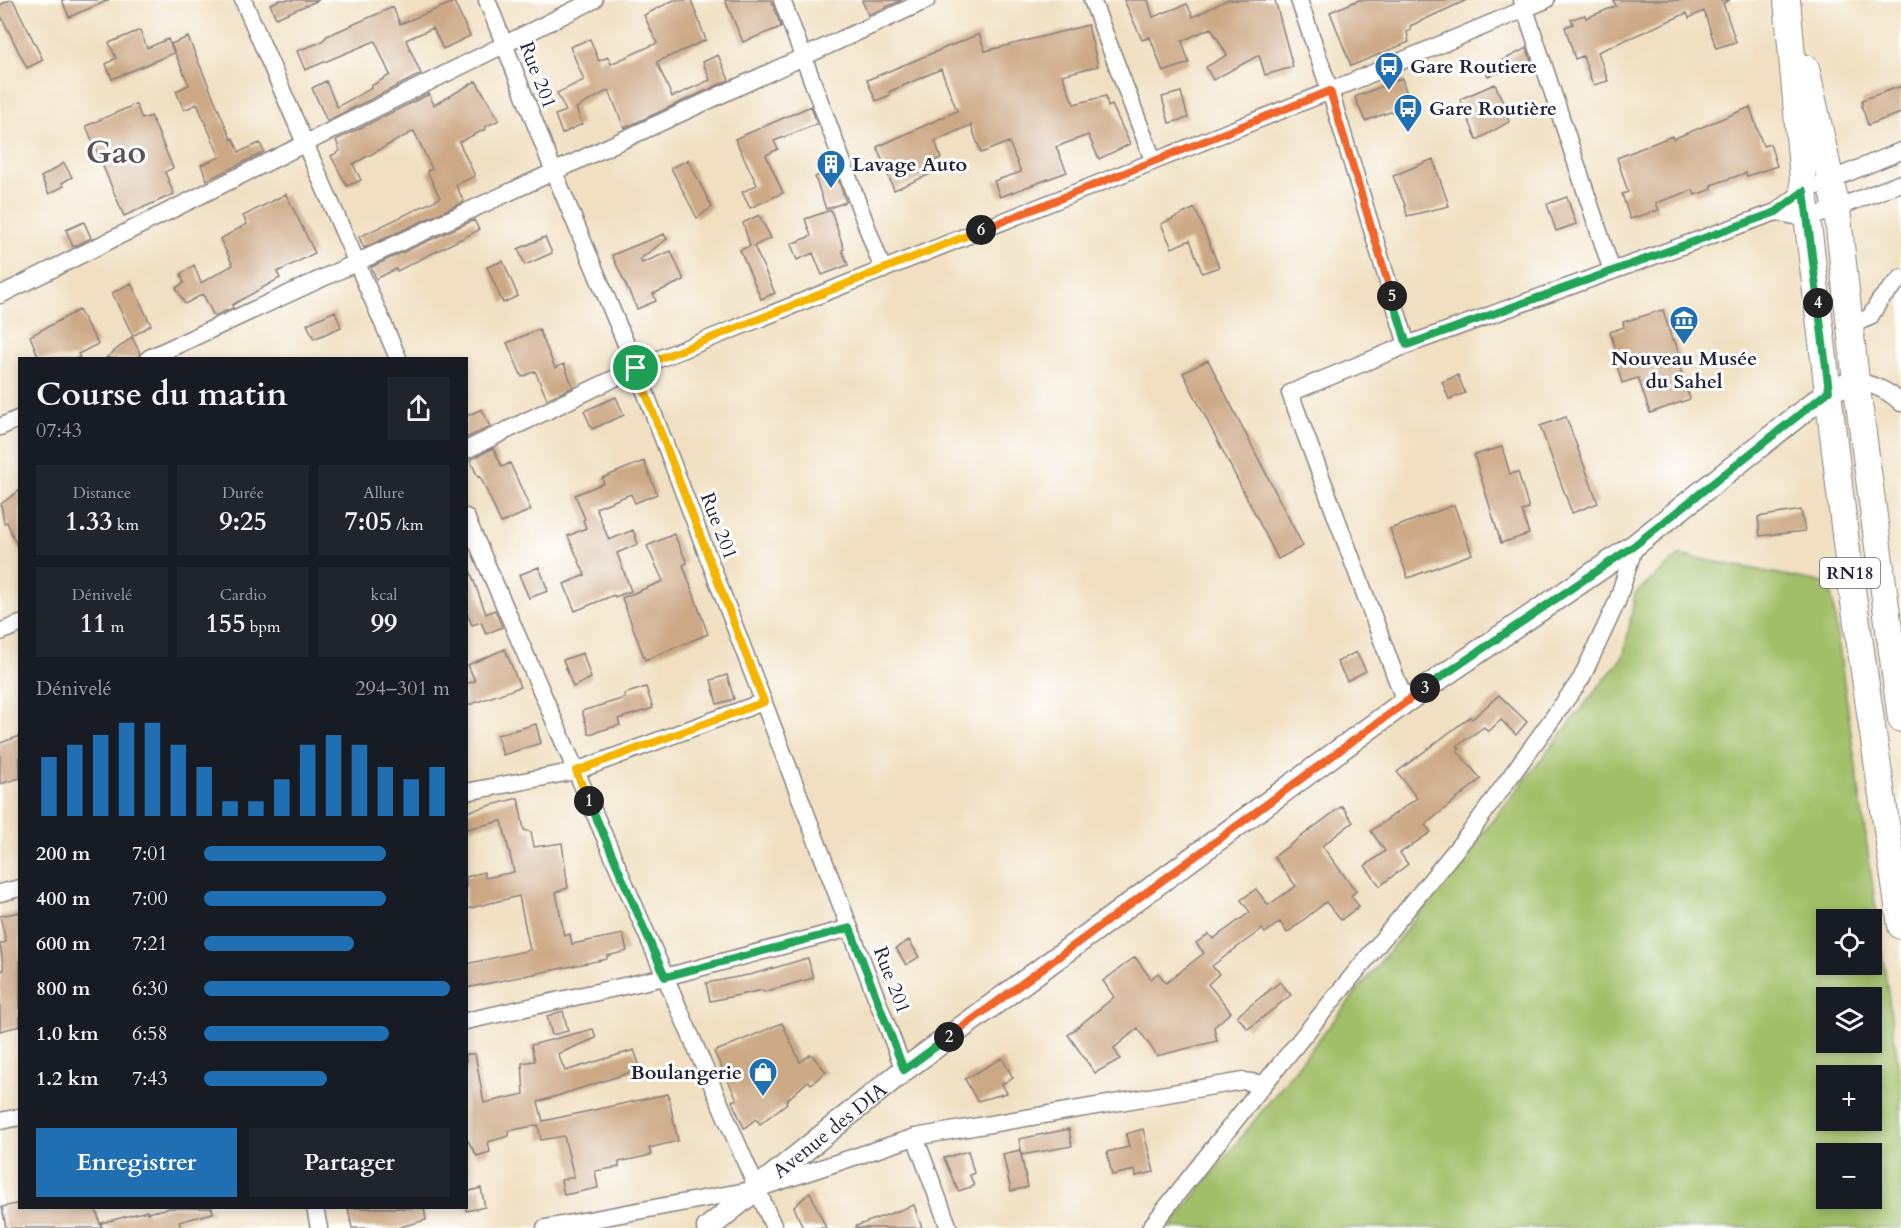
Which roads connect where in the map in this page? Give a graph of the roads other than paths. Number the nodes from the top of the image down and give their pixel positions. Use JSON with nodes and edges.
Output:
{"nodes":[{"id":1,"x":243,"y":0,"type":"edge"},
{"id":2,"x":488,"y":0,"type":"edge"},
{"id":3,"x":594,"y":0,"type":"edge"},
{"id":4,"x":782,"y":0,"type":"edge"},
{"id":5,"x":927,"y":0,"type":"edge"},
{"id":6,"x":1092,"y":0,"type":"edge"},
{"id":7,"x":1299,"y":0,"type":"edge"},
{"id":8,"x":1546,"y":0,"type":"edge"},
{"id":9,"x":1789,"y":0,"type":"edge"},
{"id":10,"x":1523,"y":4,"type":"edge"},
{"id":11,"x":503,"y":45,"type":"junction"},
{"id":12,"x":803,"y":57,"type":"junction"},
{"id":13,"x":1330,"y":91,"type":"junction"},
{"id":14,"x":306,"y":143,"type":"junction"},
{"id":15,"x":1901,"y":151,"type":"edge"},
{"id":16,"x":1153,"y":160,"type":"junction"},
{"id":17,"x":554,"y":172,"type":"junction"},
{"id":18,"x":1832,"y":181,"type":"junction"},
{"id":19,"x":1901,"y":183,"type":"edge"},
{"id":20,"x":1804,"y":191,"type":"junction"},
{"id":21,"x":1837,"y":209,"type":"junction"},
{"id":22,"x":1776,"y":212,"type":"junction"},
{"id":23,"x":1808,"y":219,"type":"junction"},
{"id":24,"x":357,"y":263,"type":"junction"},
{"id":25,"x":883,"y":270,"type":"junction"},
{"id":26,"x":1612,"y":271,"type":"junction"},
{"id":27,"x":1901,"y":278,"type":"edge"},
{"id":28,"x":0,"y":295,"type":"edge"},
{"id":29,"x":1851,"y":325,"type":"junction"},
{"id":30,"x":1407,"y":345,"type":"junction"},
{"id":31,"x":151,"y":357,"type":"edge"},
{"id":32,"x":398,"y":357,"type":"edge"},
{"id":33,"x":636,"y":368,"type":"junction"},
{"id":34,"x":1856,"y":381,"type":"junction"},
{"id":35,"x":1829,"y":391,"type":"junction"},
{"id":36,"x":1901,"y":403,"type":"edge"},
{"id":37,"x":18,"y":419,"type":"edge"},
{"id":38,"x":0,"y":427,"type":"edge"},
{"id":39,"x":468,"y":449,"type":"edge"},
{"id":40,"x":468,"y":522,"type":"edge"},
{"id":41,"x":1635,"y":545,"type":"junction"},
{"id":42,"x":18,"y":625,"type":"edge"},
{"id":43,"x":0,"y":632,"type":"edge"},
{"id":44,"x":764,"y":702,"type":"junction"},
{"id":45,"x":1405,"y":702,"type":"junction"},
{"id":46,"x":1901,"y":719,"type":"edge"},
{"id":47,"x":576,"y":771,"type":"junction"},
{"id":48,"x":468,"y":792,"type":"edge"},
{"id":49,"x":18,"y":888,"type":"edge"},
{"id":50,"x":0,"y":892,"type":"edge"},
{"id":51,"x":1901,"y":926,"type":"edge"},
{"id":52,"x":850,"y":928,"type":"junction"},
{"id":53,"x":665,"y":977,"type":"junction"},
{"id":54,"x":468,"y":1021,"type":"edge"},
{"id":55,"x":904,"y":1070,"type":"junction"},
{"id":56,"x":1264,"y":1084,"type":"junction"},
{"id":57,"x":18,"y":1117,"type":"edge"},
{"id":58,"x":0,"y":1121,"type":"edge"},
{"id":59,"x":915,"y":1137,"type":"junction"},
{"id":60,"x":756,"y":1189,"type":"junction"},
{"id":61,"x":315,"y":1209,"type":"edge"},
{"id":62,"x":319,"y":1228,"type":"edge"},
{"id":63,"x":545,"y":1228,"type":"edge"},
{"id":64,"x":708,"y":1228,"type":"edge"},
{"id":65,"x":774,"y":1228,"type":"edge"},
{"id":66,"x":949,"y":1228,"type":"edge"},
{"id":67,"x":1150,"y":1228,"type":"edge"}],
"edges":[{"from":1,"to":14,"type":"street"},
{"from":2,"to":11,"type":"street","name":"Rue 201"},
{"from":3,"to":11,"type":"street"},
{"from":4,"to":12,"type":"street"},
{"from":5,"to":12,"type":"street"},
{"from":6,"to":16,"type":"street"},
{"from":7,"to":13,"type":"street"},
{"from":8,"to":10,"type":"street"},
{"from":9,"to":18,"type":"main road","number":"RN18"},
{"from":9,"to":20,"type":"main road","number":"RN18"},
{"from":10,"to":13,"type":"street"},
{"from":10,"to":26,"type":"street"},
{"from":11,"to":14,"type":"street"},
{"from":11,"to":17,"type":"street","name":"Rue 201"},
{"from":12,"to":17,"type":"street"},
{"from":12,"to":25,"type":"street"},
{"from":13,"to":16,"type":"street"},
{"from":13,"to":30,"type":"street"},
{"from":14,"to":24,"type":"street"},
{"from":14,"to":28,"type":"street"},
{"from":15,"to":18,"type":"street"},
{"from":16,"to":25,"type":"street"},
{"from":17,"to":24,"type":"street"},
{"from":17,"to":33,"type":"street","name":"Rue 201"},
{"from":18,"to":20,"type":"street"},
{"from":18,"to":21,"type":"main road","number":"RN18"},
{"from":19,"to":21,"type":"street"},
{"from":20,"to":22,"type":"street"},
{"from":20,"to":23,"type":"main road","number":"RN18"},
{"from":21,"to":23,"type":"street"},
{"from":21,"to":29,"type":"main road","number":"RN18"},
{"from":22,"to":23,"type":"street"},
{"from":22,"to":26,"type":"street"},
{"from":23,"to":35,"type":"main road","number":"RN18"},
{"from":24,"to":31,"type":"street"},
{"from":24,"to":32,"type":"street"},
{"from":25,"to":33,"type":"street"},
{"from":26,"to":30,"type":"street"},
{"from":27,"to":29,"type":"street"},
{"from":29,"to":34,"type":"main road","number":"RN18"},
{"from":30,"to":45,"type":"street"},
{"from":33,"to":39,"type":"street"},
{"from":33,"to":44,"type":"street","name":"Rue 201"},
{"from":34,"to":35,"type":"street","name":"Avenue des DIA"},
{"from":34,"to":36,"type":"street"},
{"from":34,"to":46,"type":"main road","number":"RN18"},
{"from":35,"to":41,"type":"street","name":"Avenue des DIA"},
{"from":35,"to":51,"type":"main road","number":"RN18"},
{"from":37,"to":38,"type":"street"},
{"from":40,"to":47,"type":"street"},
{"from":41,"to":45,"type":"street","name":"Avenue des DIA"},
{"from":41,"to":56,"type":"street"},
{"from":42,"to":43,"type":"street"},
{"from":44,"to":47,"type":"street"},
{"from":44,"to":52,"type":"street","name":"Rue 201"},
{"from":45,"to":55,"type":"street","name":"Avenue des DIA"},
{"from":47,"to":48,"type":"street"},
{"from":47,"to":53,"type":"street"},
{"from":49,"to":50,"type":"street"},
{"from":52,"to":53,"type":"street"},
{"from":52,"to":55,"type":"street","name":"Rue 201"},
{"from":53,"to":54,"type":"street"},
{"from":53,"to":60,"type":"street"},
{"from":55,"to":60,"type":"street","name":"Avenue des DIA"},
{"from":56,"to":59,"type":"street"},
{"from":56,"to":67,"type":"street"},
{"from":57,"to":58,"type":"street"},
{"from":59,"to":60,"type":"street"},
{"from":59,"to":66,"type":"street"},
{"from":60,"to":63,"type":"street"},
{"from":60,"to":64,"type":"street","name":"Avenue des DIA"},
{"from":60,"to":65,"type":"street"},
{"from":61,"to":62,"type":"street"}]}
